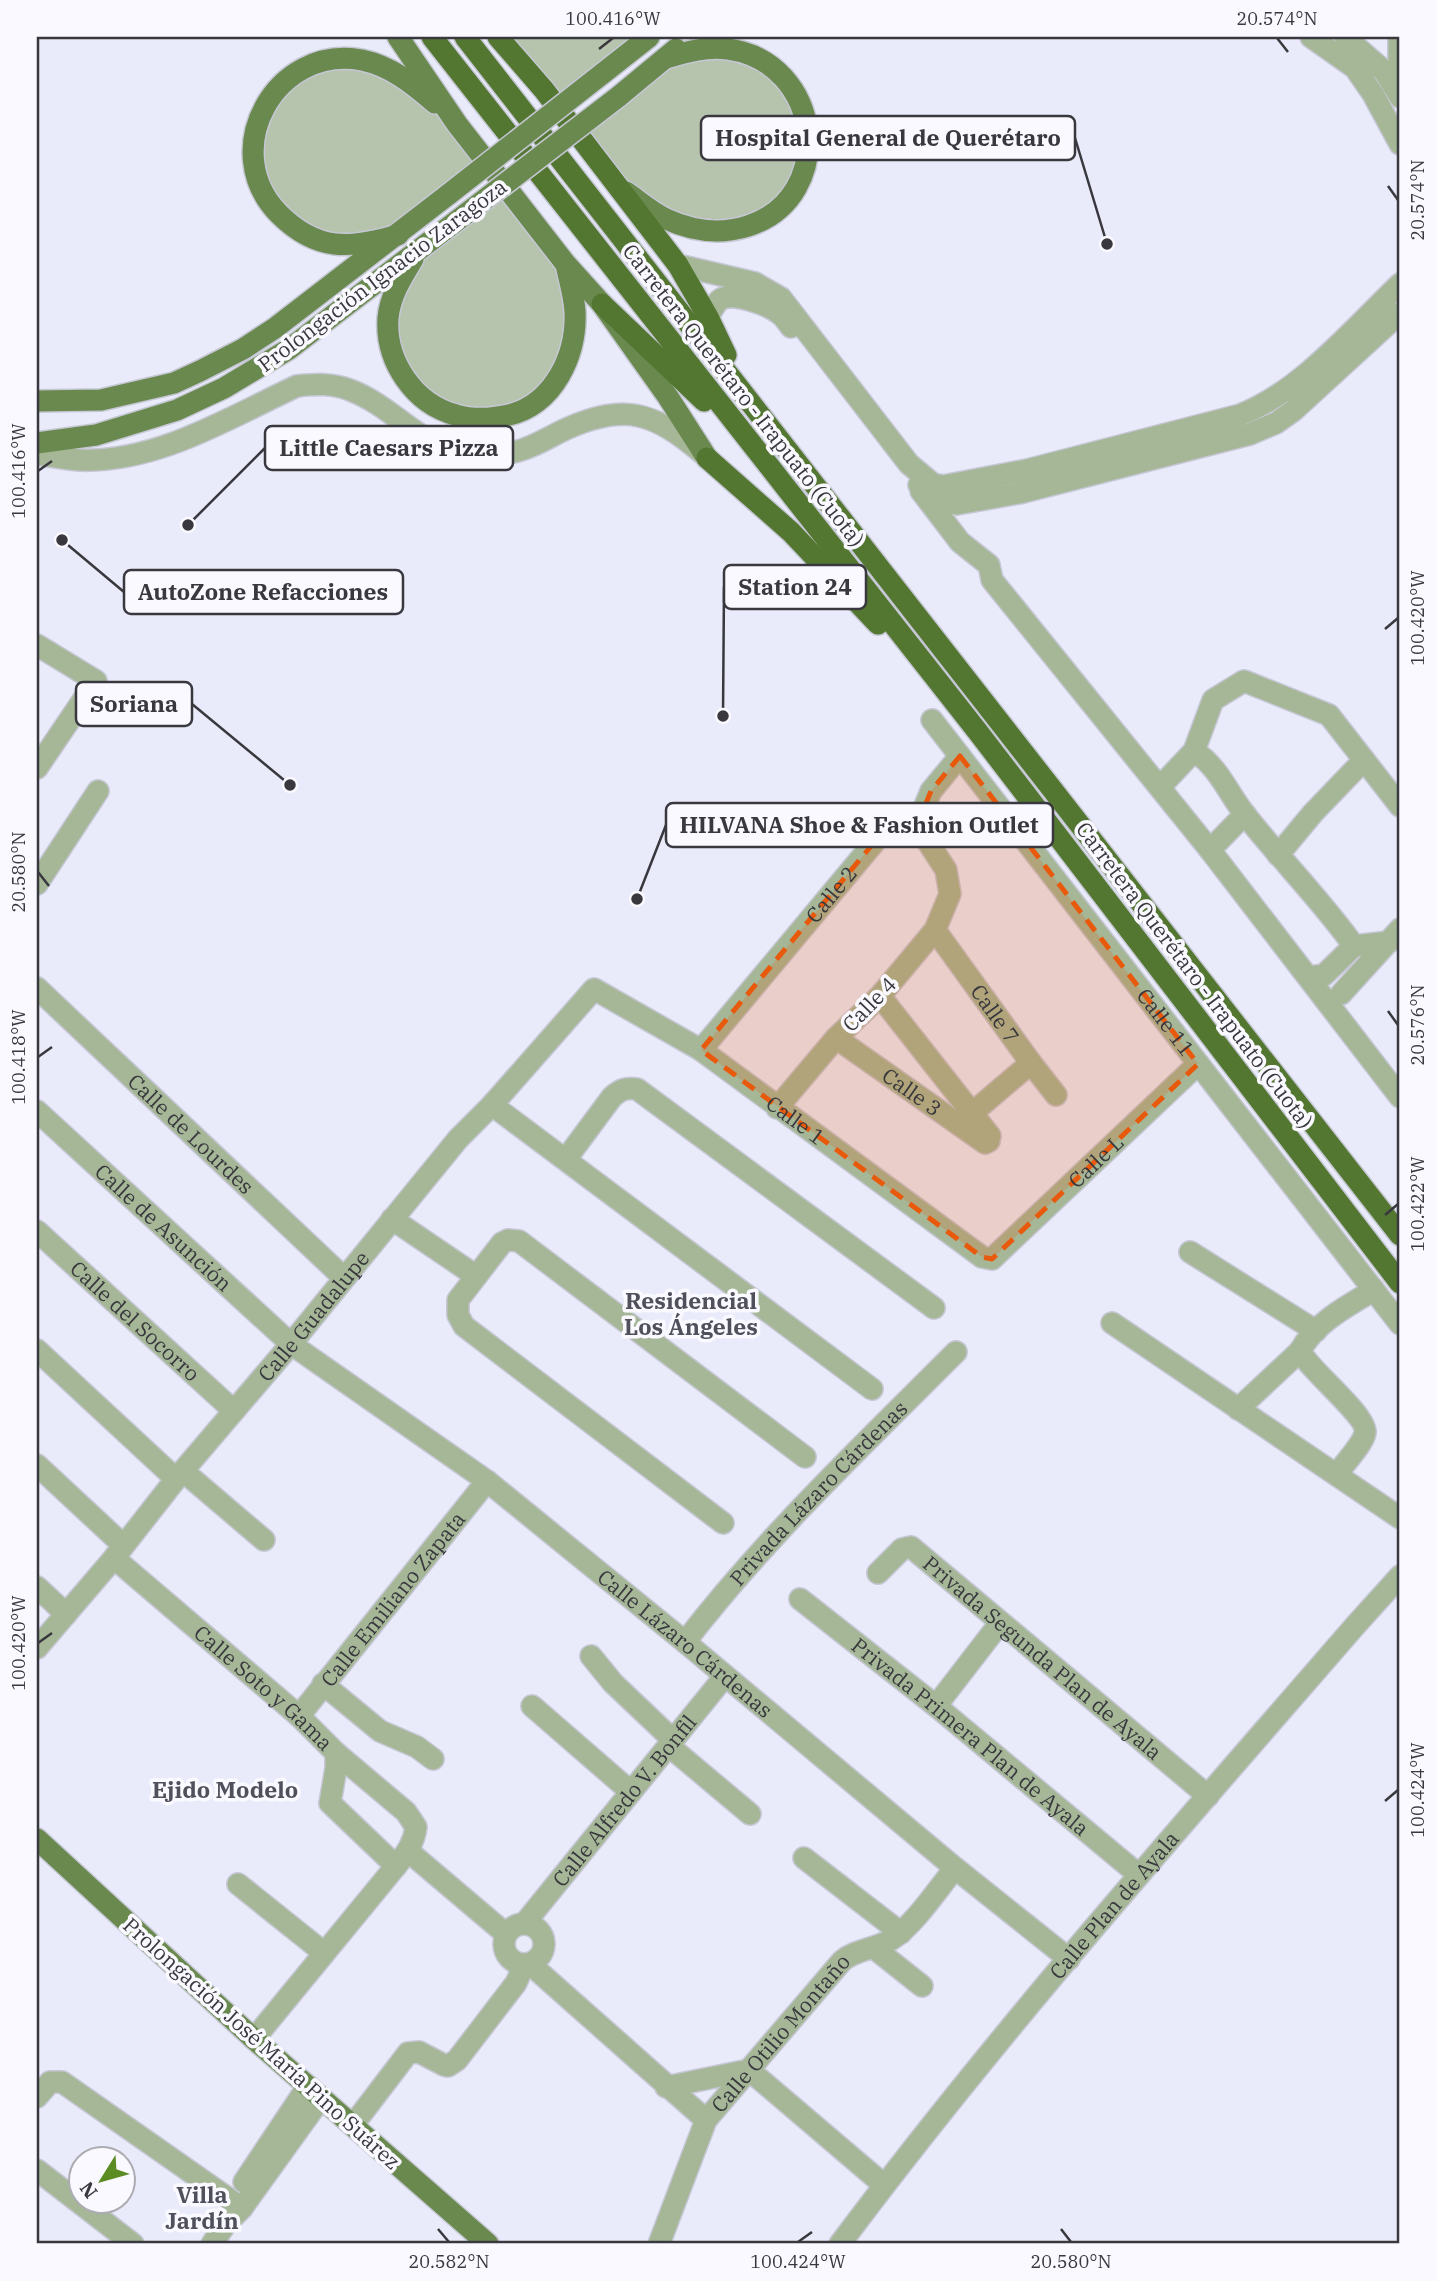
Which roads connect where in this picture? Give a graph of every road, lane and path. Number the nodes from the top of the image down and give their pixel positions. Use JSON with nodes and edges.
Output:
{"nodes":[{"id":1,"x":398,"y":37,"type":"edge"},
{"id":2,"x":432,"y":37,"type":"edge"},
{"id":3,"x":465,"y":37,"type":"edge"},
{"id":4,"x":649,"y":37,"type":"edge"},
{"id":5,"x":691,"y":37,"type":"edge"},
{"id":6,"x":1399,"y":37,"type":"edge"},
{"id":7,"x":503,"y":39,"type":"edge"},
{"id":8,"x":1328,"y":40,"type":"edge"},
{"id":9,"x":666,"y":58,"type":"junction"},
{"id":10,"x":1399,"y":96,"type":"edge"},
{"id":11,"x":457,"y":124,"type":"junction"},
{"id":12,"x":1400,"y":144,"type":"edge"},
{"id":13,"x":613,"y":182,"type":"junction"},
{"id":14,"x":398,"y":236,"type":"junction"},
{"id":15,"x":420,"y":249,"type":"junction"},
{"id":16,"x":565,"y":263,"type":"junction"},
{"id":17,"x":678,"y":265,"type":"junction"},
{"id":18,"x":1400,"y":284,"type":"edge"},
{"id":19,"x":602,"y":304,"type":"junction"},
{"id":20,"x":1400,"y":313,"type":"edge"},
{"id":21,"x":708,"y":317,"type":"junction"},
{"id":22,"x":741,"y":388,"type":"junction"},
{"id":23,"x":37,"y":401,"type":"edge"},
{"id":24,"x":37,"y":443,"type":"edge"},
{"id":25,"x":756,"y":450,"type":"junction"},
{"id":26,"x":37,"y":454,"type":"edge"},
{"id":27,"x":706,"y":458,"type":"junction"},
{"id":28,"x":912,"y":473,"type":"junction"},
{"id":29,"x":37,"y":645,"type":"edge"},
{"id":30,"x":932,"y":720,"type":"dead end"},
{"id":31,"x":978,"y":732,"type":"junction"},
{"id":32,"x":1194,"y":751,"type":"junction"},
{"id":33,"x":960,"y":757,"type":"junction"},
{"id":34,"x":1364,"y":760,"type":"junction"},
{"id":35,"x":37,"y":768,"type":"edge"},
{"id":36,"x":1160,"y":787,"type":"junction"},
{"id":37,"x":99,"y":791,"type":"dead end"},
{"id":38,"x":1400,"y":806,"type":"edge"},
{"id":39,"x":1244,"y":814,"type":"junction"},
{"id":40,"x":915,"y":830,"type":"junction"},
{"id":41,"x":1210,"y":850,"type":"junction"},
{"id":42,"x":1278,"y":855,"type":"junction"},
{"id":43,"x":37,"y":884,"type":"edge"},
{"id":44,"x":935,"y":930,"type":"junction"},
{"id":45,"x":1394,"y":935,"type":"edge"},
{"id":46,"x":1354,"y":946,"type":"junction"},
{"id":47,"x":1317,"y":976,"type":"junction"},
{"id":48,"x":37,"y":988,"type":"edge"},
{"id":49,"x":594,"y":989,"type":"joint"},
{"id":50,"x":880,"y":996,"type":"junction"},
{"id":51,"x":1337,"y":1002,"type":"junction"},
{"id":52,"x":836,"y":1038,"type":"junction"},
{"id":53,"x":701,"y":1050,"type":"junction"},
{"id":54,"x":1031,"y":1063,"type":"junction"},
{"id":55,"x":1198,"y":1064,"type":"junction"},
{"id":56,"x":1056,"y":1095,"type":"dead end"},
{"id":57,"x":1400,"y":1097,"type":"edge"},
{"id":58,"x":492,"y":1105,"type":"junction"},
{"id":59,"x":776,"y":1108,"type":"junction"},
{"id":60,"x":37,"y":1111,"type":"edge"},
{"id":61,"x":971,"y":1114,"type":"junction"},
{"id":62,"x":566,"y":1159,"type":"junction"},
{"id":63,"x":392,"y":1219,"type":"junction"},
{"id":64,"x":37,"y":1231,"type":"edge"},
{"id":65,"x":1400,"y":1235,"type":"edge"},
{"id":66,"x":1190,"y":1252,"type":"dead end"},
{"id":67,"x":992,"y":1259,"type":"joint"},
{"id":68,"x":476,"y":1276,"type":"junction"},
{"id":69,"x":344,"y":1278,"type":"junction"},
{"id":70,"x":1400,"y":1283,"type":"edge"},
{"id":71,"x":1374,"y":1290,"type":"junction"},
{"id":72,"x":934,"y":1308,"type":"dead end"},
{"id":73,"x":1112,"y":1323,"type":"dead end"},
{"id":74,"x":1400,"y":1324,"type":"edge"},
{"id":75,"x":1316,"y":1331,"type":"junction"},
{"id":76,"x":291,"y":1343,"type":"junction"},
{"id":77,"x":37,"y":1350,"type":"edge"},
{"id":78,"x":956,"y":1352,"type":"dead end"},
{"id":79,"x":1302,"y":1355,"type":"junction"},
{"id":80,"x":872,"y":1389,"type":"dead end"},
{"id":81,"x":1238,"y":1409,"type":"junction"},
{"id":82,"x":234,"y":1411,"type":"junction"},
{"id":83,"x":805,"y":1457,"type":"dead end"},
{"id":84,"x":37,"y":1465,"type":"edge"},
{"id":85,"x":1337,"y":1474,"type":"junction"},
{"id":86,"x":179,"y":1475,"type":"junction"},
{"id":87,"x":487,"y":1481,"type":"junction"},
{"id":88,"x":1400,"y":1518,"type":"edge"},
{"id":89,"x":723,"y":1522,"type":"dead end"},
{"id":90,"x":264,"y":1540,"type":"dead end"},
{"id":91,"x":118,"y":1552,"type":"junction"},
{"id":92,"x":878,"y":1573,"type":"dead end"},
{"id":93,"x":1400,"y":1576,"type":"edge"},
{"id":94,"x":37,"y":1587,"type":"edge"},
{"id":95,"x":800,"y":1599,"type":"dead end"},
{"id":96,"x":66,"y":1614,"type":"junction"},
{"id":97,"x":1000,"y":1623,"type":"junction"},
{"id":98,"x":685,"y":1642,"type":"junction"},
{"id":99,"x":37,"y":1648,"type":"edge"},
{"id":100,"x":591,"y":1656,"type":"dead end"},
{"id":101,"x":725,"y":1676,"type":"junction"},
{"id":102,"x":323,"y":1684,"type":"junction"},
{"id":103,"x":531,"y":1706,"type":"dead end"},
{"id":104,"x":936,"y":1706,"type":"junction"},
{"id":105,"x":299,"y":1716,"type":"junction"},
{"id":106,"x":671,"y":1743,"type":"junction"},
{"id":107,"x":336,"y":1753,"type":"junction"},
{"id":108,"x":433,"y":1759,"type":"dead end"},
{"id":109,"x":631,"y":1792,"type":"junction"},
{"id":110,"x":1208,"y":1796,"type":"junction"},
{"id":111,"x":750,"y":1814,"type":"dead end"},
{"id":112,"x":37,"y":1839,"type":"edge"},
{"id":113,"x":804,"y":1858,"type":"dead end"},
{"id":114,"x":402,"y":1859,"type":"junction"},
{"id":115,"x":956,"y":1868,"type":"junction"},
{"id":116,"x":1139,"y":1875,"type":"junction"},
{"id":117,"x":238,"y":1884,"type":"dead end"},
{"id":118,"x":515,"y":1929,"type":"junction"},
{"id":119,"x":901,"y":1933,"type":"junction"},
{"id":120,"x":874,"y":1948,"type":"junction"},
{"id":121,"x":323,"y":1952,"type":"junction"},
{"id":122,"x":1069,"y":1959,"type":"junction"},
{"id":123,"x":527,"y":1964,"type":"junction"},
{"id":124,"x":922,"y":1986,"type":"dead end"},
{"id":125,"x":254,"y":2039,"type":"junction"},
{"id":126,"x":749,"y":2070,"type":"junction"},
{"id":127,"x":666,"y":2087,"type":"junction"},
{"id":128,"x":314,"y":2092,"type":"junction"},
{"id":129,"x":37,"y":2096,"type":"edge"},
{"id":130,"x":706,"y":2120,"type":"junction"},
{"id":131,"x":353,"y":2125,"type":"junction"},
{"id":132,"x":37,"y":2170,"type":"edge"},
{"id":133,"x":884,"y":2185,"type":"junction"},
{"id":134,"x":237,"y":2204,"type":"junction"},
{"id":135,"x":134,"y":2244,"type":"edge"},
{"id":136,"x":212,"y":2244,"type":"edge"},
{"id":137,"x":488,"y":2244,"type":"edge"},
{"id":138,"x":659,"y":2244,"type":"edge"},
{"id":139,"x":840,"y":2244,"type":"edge"}],
"edges":[{"from":1,"to":11,"type":"main road"},
{"from":2,"to":25,"type":"highway","name":"Carretera Querétaro - Irapuato (Cuota)"},
{"from":3,"to":22,"type":"highway","name":"Carretera Querétaro - Irapuato (Cuota)"},
{"from":4,"to":14,"type":"main road","name":"Prolongación Ignacio Zaragoza","bridge":true},
{"from":5,"to":9,"type":"main road","name":"Prolongación Ignacio Zaragoza"},
{"from":6,"to":10,"type":"street"},
{"from":7,"to":13,"type":"highway"},
{"from":8,"to":10,"type":"street"},
{"from":8,"to":12,"type":"street"},
{"from":9,"to":13,"type":"main road"},
{"from":9,"to":15,"type":"main road","name":"Prolongación Ignacio Zaragoza","bridge":true},
{"from":11,"to":14,"type":"main road"},
{"from":11,"to":16,"type":"main road"},
{"from":13,"to":17,"type":"highway"},
{"from":14,"to":23,"type":"main road","name":"Prolongación Ignacio Zaragoza"},
{"from":15,"to":16,"type":"main road"},
{"from":15,"to":24,"type":"main road","name":"Prolongación Ignacio Zaragoza"},
{"from":16,"to":19,"type":"main road"},
{"from":17,"to":21,"type":"highway"},
{"from":17,"to":28,"type":"street"},
{"from":18,"to":28,"type":"street"},
{"from":19,"to":25,"type":"highway"},
{"from":19,"to":27,"type":"main road"},
{"from":20,"to":28,"type":"street"},
{"from":21,"to":22,"type":"highway"},
{"from":21,"to":28,"type":"street"},
{"from":22,"to":65,"type":"highway","name":"Carretera Querétaro - Irapuato (Cuota)"},
{"from":25,"to":31,"type":"highway","name":"Carretera Querétaro - Irapuato (Cuota)"},
{"from":26,"to":27,"type":"street"},
{"from":27,"to":31,"type":"highway"},
{"from":28,"to":36,"type":"street"},
{"from":29,"to":35,"type":"street"},
{"from":30,"to":33,"type":"street","name":"Calle 11"},
{"from":31,"to":70,"type":"highway","name":"Carretera Querétaro - Irapuato (Cuota)"},
{"from":32,"to":34,"type":"street"},
{"from":32,"to":36,"type":"street"},
{"from":32,"to":39,"type":"street"},
{"from":33,"to":40,"type":"street"},
{"from":33,"to":55,"type":"street","name":"Calle 11"},
{"from":34,"to":38,"type":"street"},
{"from":34,"to":42,"type":"street"},
{"from":36,"to":41,"type":"street"},
{"from":37,"to":43,"type":"street"},
{"from":39,"to":41,"type":"street"},
{"from":39,"to":42,"type":"street"},
{"from":40,"to":44,"type":"street","name":"Calle 4"},
{"from":40,"to":53,"type":"street","name":"Calle 2"},
{"from":41,"to":47,"type":"street"},
{"from":42,"to":46,"type":"street"},
{"from":44,"to":50,"type":"street","name":"Calle 4"},
{"from":44,"to":54,"type":"street","name":"Calle 7"},
{"from":45,"to":46,"type":"street"},
{"from":45,"to":51,"type":"street"},
{"from":46,"to":47,"type":"street"},
{"from":47,"to":51,"type":"street"},
{"from":48,"to":69,"type":"street","name":"Calle de Lourdes"},
{"from":49,"to":53,"type":"street","name":"Calle 1"},
{"from":49,"to":58,"type":"street","name":"Calle Guadalupe"},
{"from":50,"to":52,"type":"street","name":"Calle 4"},
{"from":50,"to":61,"type":"street"},
{"from":51,"to":57,"type":"street"},
{"from":52,"to":59,"type":"street","name":"Calle 4"},
{"from":52,"to":61,"type":"street","name":"Calle 3"},
{"from":53,"to":59,"type":"street","name":"Calle 1"},
{"from":54,"to":56,"type":"street","name":"Calle 7"},
{"from":54,"to":61,"type":"street"},
{"from":55,"to":67,"type":"street","name":"Calle L"},
{"from":55,"to":71,"type":"street","name":"Calle 11"},
{"from":58,"to":62,"type":"street"},
{"from":58,"to":63,"type":"street","name":"Calle Guadalupe"},
{"from":59,"to":67,"type":"street","name":"Calle 1"},
{"from":60,"to":76,"type":"street","name":"Calle de Asunción"},
{"from":62,"to":72,"type":"street"},
{"from":62,"to":80,"type":"street"},
{"from":63,"to":68,"type":"street"},
{"from":63,"to":69,"type":"street","name":"Calle Guadalupe"},
{"from":64,"to":82,"type":"street","name":"Calle del Socorro"},
{"from":66,"to":75,"type":"street"},
{"from":68,"to":83,"type":"street"},
{"from":68,"to":89,"type":"street"},
{"from":69,"to":76,"type":"street","name":"Calle Guadalupe"},
{"from":71,"to":74,"type":"street","name":"Calle 11"},
{"from":71,"to":75,"type":"street"},
{"from":73,"to":81,"type":"street"},
{"from":75,"to":79,"type":"street"},
{"from":76,"to":82,"type":"street","name":"Calle Guadalupe"},
{"from":76,"to":87,"type":"street","name":"Calle Lázaro Cárdenas"},
{"from":77,"to":86,"type":"street"},
{"from":78,"to":98,"type":"street","name":"Privada Lázaro Cárdenas"},
{"from":79,"to":81,"type":"street"},
{"from":79,"to":85,"type":"street"},
{"from":81,"to":85,"type":"street"},
{"from":82,"to":86,"type":"street","name":"Calle Guadalupe"},
{"from":84,"to":91,"type":"street","name":"Calle Soto y Gama"},
{"from":85,"to":88,"type":"street"},
{"from":86,"to":90,"type":"street"},
{"from":86,"to":91,"type":"street","name":"Calle Guadalupe"},
{"from":87,"to":98,"type":"street","name":"Calle Lázaro Cárdenas"},
{"from":87,"to":102,"type":"street","name":"Calle Emiliano Zapata"},
{"from":91,"to":96,"type":"street","name":"Calle Guadalupe"},
{"from":91,"to":105,"type":"street","name":"Calle Soto y Gama"},
{"from":92,"to":97,"type":"street","name":"Privada Segunda Plan de Ayala"},
{"from":93,"to":110,"type":"street","name":"Calle Plan de Ayala"},
{"from":94,"to":96,"type":"street"},
{"from":95,"to":104,"type":"street","name":"Privada Primera Plan de Ayala"},
{"from":96,"to":99,"type":"street","name":"Calle Guadalupe"},
{"from":97,"to":104,"type":"street"},
{"from":97,"to":110,"type":"street","name":"Privada Segunda Plan de Ayala"},
{"from":98,"to":101,"type":"street","name":"Calle Lázaro Cárdenas"},
{"from":100,"to":106,"type":"street"},
{"from":101,"to":106,"type":"street","name":"Calle Alfredo V. Bonfil"},
{"from":101,"to":115,"type":"street","name":"Calle Lázaro Cárdenas"},
{"from":102,"to":105,"type":"street","name":"Calle Emiliano Zapata"},
{"from":102,"to":108,"type":"street"},
{"from":103,"to":109,"type":"street"},
{"from":104,"to":116,"type":"street","name":"Privada Primera Plan de Ayala"},
{"from":105,"to":107,"type":"street","name":"Calle Soto y Gama"},
{"from":106,"to":109,"type":"street","name":"Calle Alfredo V. Bonfil"},
{"from":106,"to":111,"type":"street"},
{"from":107,"to":114,"type":"street","name":"Calle Soto y Gama"},
{"from":107,"to":114,"type":"street"},
{"from":109,"to":118,"type":"street","name":"Calle Alfredo V. Bonfil"},
{"from":110,"to":116,"type":"street","name":"Calle Plan de Ayala"},
{"from":112,"to":125,"type":"main road","name":"Prolongación José María Pino Suárez"},
{"from":113,"to":119,"type":"street"},
{"from":114,"to":118,"type":"street","name":"Calle Soto y Gama"},
{"from":114,"to":121,"type":"street"},
{"from":115,"to":119,"type":"street","name":"Calle Otilio Montaño"},
{"from":115,"to":122,"type":"street","name":"Calle Lázaro Cárdenas"},
{"from":116,"to":122,"type":"street","name":"Calle Plan de Ayala"},
{"from":117,"to":121,"type":"street"},
{"from":118,"to":123,"type":"street"},
{"from":118,"to":123,"type":"street"},
{"from":119,"to":120,"type":"street","name":"Calle Otilio Montaño"},
{"from":120,"to":124,"type":"street"},
{"from":120,"to":126,"type":"street","name":"Calle Otilio Montaño"},
{"from":121,"to":125,"type":"street"},
{"from":122,"to":133,"type":"street","name":"Calle Plan de Ayala"},
{"from":123,"to":127,"type":"street"},
{"from":123,"to":131,"type":"street"},
{"from":125,"to":128,"type":"main road","name":"Prolongación José María Pino Suárez"},
{"from":126,"to":127,"type":"street"},
{"from":126,"to":130,"type":"street","name":"Calle Otilio Montaño"},
{"from":126,"to":133,"type":"street"},
{"from":127,"to":130,"type":"street"},
{"from":128,"to":131,"type":"main road","name":"Prolongación José María Pino Suárez"},
{"from":128,"to":134,"type":"street"},
{"from":129,"to":134,"type":"street"},
{"from":130,"to":138,"type":"street","name":"Calle Otilio Montaño"},
{"from":131,"to":137,"type":"main road","name":"Prolongación José María Pino Suárez"},
{"from":132,"to":135,"type":"street"},
{"from":133,"to":139,"type":"street","name":"Calle Plan de Ayala"},
{"from":134,"to":136,"type":"street"}]}
